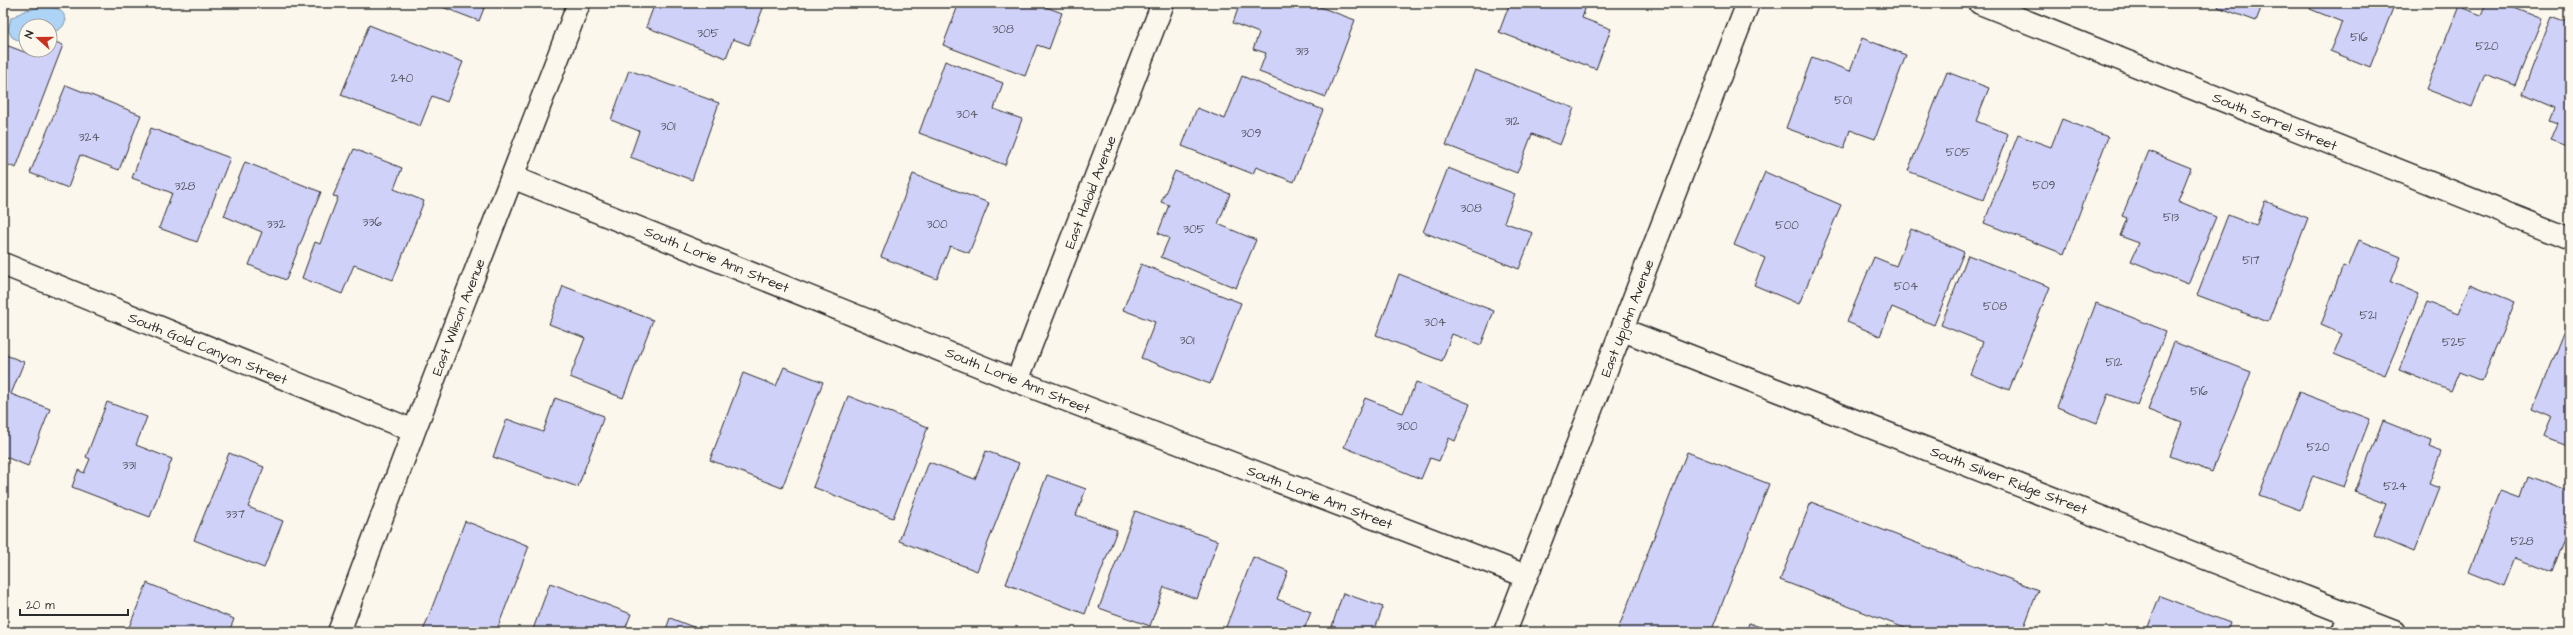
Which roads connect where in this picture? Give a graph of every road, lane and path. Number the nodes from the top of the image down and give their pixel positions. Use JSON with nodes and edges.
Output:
{"nodes":[{"id":1,"x":579,"y":3,"type":"edge"},
{"id":2,"x":1163,"y":3,"type":"edge"},
{"id":3,"x":1748,"y":3,"type":"edge"},
{"id":4,"x":1980,"y":3,"type":"edge"},
{"id":5,"x":512,"y":177,"type":"junction"},
{"id":6,"x":2570,"y":239,"type":"edge"},
{"id":7,"x":3,"y":264,"type":"edge"},
{"id":8,"x":1623,"y":330,"type":"junction"},
{"id":9,"x":1017,"y":381,"type":"junction"},
{"id":10,"x":414,"y":431,"type":"junction"},
{"id":11,"x":1526,"y":576,"type":"junction"},
{"id":12,"x":2346,"y":623,"type":"edge"},
{"id":13,"x":339,"y":632,"type":"edge"},
{"id":14,"x":1505,"y":632,"type":"edge"},
{"id":15,"x":2394,"y":632,"type":"edge"}],
"edges":[{"from":1,"to":5,"type":"street","name":"East Wilson Avenue"},
{"from":2,"to":9,"type":"street","name":"East Haloid Avenue"},
{"from":3,"to":8,"type":"street","name":"East Upjohn Avenue"},
{"from":4,"to":6,"type":"street","name":"South Sorrel Street"},
{"from":5,"to":9,"type":"street","name":"South Lorie Ann Street"},
{"from":5,"to":10,"type":"street","name":"East Wilson Avenue"},
{"from":7,"to":10,"type":"street","name":"South Gold Canyon Street"},
{"from":8,"to":11,"type":"street","name":"East Upjohn Avenue"},
{"from":8,"to":12,"type":"street","name":"South Silver Ridge Street"},
{"from":9,"to":11,"type":"street","name":"South Lorie Ann Street"},
{"from":10,"to":13,"type":"street","name":"East Wilson Avenue"},
{"from":11,"to":14,"type":"street","name":"East Upjohn Avenue"},
{"from":12,"to":15,"type":"street","name":"South Silver Ridge Street"}]}
